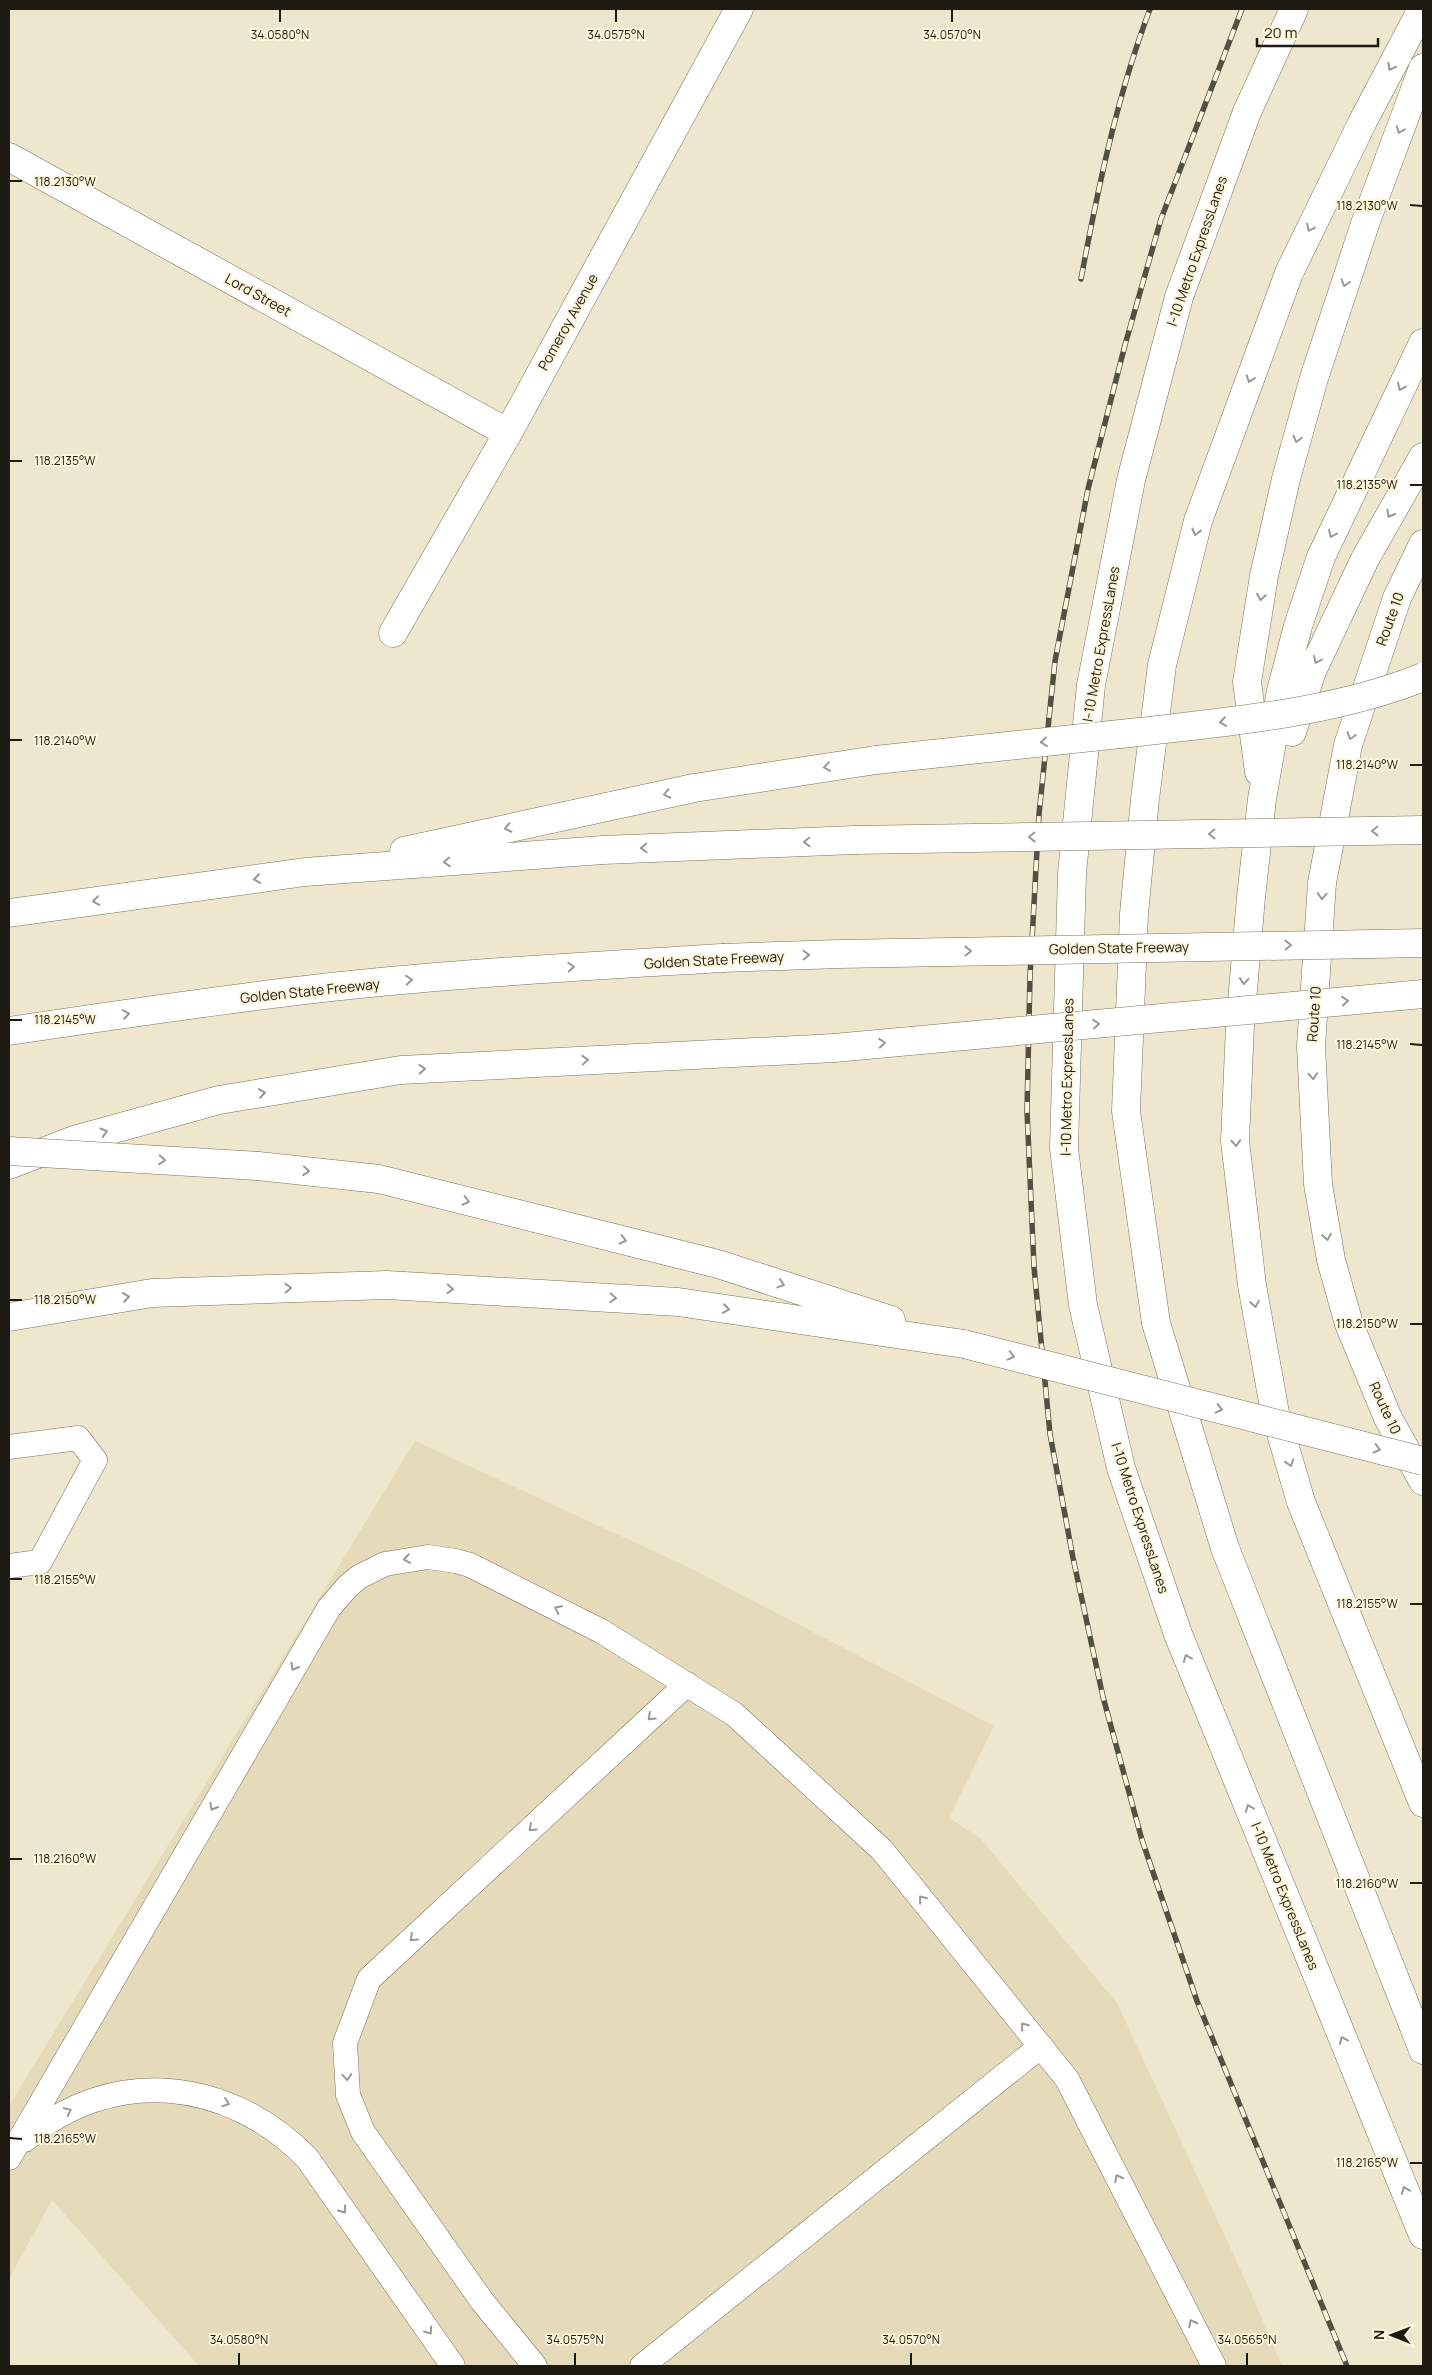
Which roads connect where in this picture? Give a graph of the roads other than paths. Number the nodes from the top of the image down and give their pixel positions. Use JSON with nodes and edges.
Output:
{"nodes":[{"id":1,"x":739,"y":9,"type":"edge"},
{"id":2,"x":1294,"y":9,"type":"edge"},
{"id":3,"x":1422,"y":9,"type":"edge"},
{"id":4,"x":1423,"y":68,"type":"edge"},
{"id":5,"x":9,"y":157,"type":"edge"},
{"id":6,"x":1423,"y":343,"type":"edge"},
{"id":7,"x":508,"y":434,"type":"junction"},
{"id":8,"x":1423,"y":457,"type":"edge"},
{"id":9,"x":1423,"y":544,"type":"edge"},
{"id":10,"x":393,"y":633,"type":"dead end"},
{"id":11,"x":1423,"y":676,"type":"edge"},
{"id":12,"x":1262,"y":799,"type":"junction"},
{"id":13,"x":1423,"y":830,"type":"edge"},
{"id":14,"x":305,"y":872,"type":"junction"},
{"id":15,"x":1251,"y":897,"type":"junction"},
{"id":16,"x":9,"y":913,"type":"edge"},
{"id":17,"x":1423,"y":942,"type":"edge"},
{"id":18,"x":1423,"y":994,"type":"edge"},
{"id":19,"x":9,"y":1032,"type":"edge"},
{"id":20,"x":9,"y":1151,"type":"edge"},
{"id":21,"x":9,"y":1166,"type":"edge"},
{"id":22,"x":9,"y":1317,"type":"edge"},
{"id":23,"x":964,"y":1344,"type":"junction"},
{"id":24,"x":9,"y":1447,"type":"edge"},
{"id":25,"x":1423,"y":1461,"type":"edge"},
{"id":26,"x":1423,"y":1481,"type":"edge"},
{"id":27,"x":9,"y":1566,"type":"edge"},
{"id":28,"x":687,"y":1684,"type":"junction"},
{"id":29,"x":1423,"y":1803,"type":"edge"},
{"id":30,"x":1041,"y":2046,"type":"junction"},
{"id":31,"x":1423,"y":2050,"type":"edge"},
{"id":32,"x":11,"y":2154,"type":"edge"},
{"id":33,"x":1423,"y":2235,"type":"edge"},
{"id":34,"x":453,"y":2366,"type":"edge"},
{"id":35,"x":535,"y":2366,"type":"edge"},
{"id":36,"x":642,"y":2366,"type":"edge"},
{"id":37,"x":1214,"y":2366,"type":"edge"}],
"edges":[{"from":1,"to":7,"type":"main road","name":"Pomeroy Avenue"},
{"from":33,"to":2,"type":"main road","name":"I-10 Metro ExpressLanes","one_way":true},
{"from":3,"to":31,"type":"main road","one_way":true},
{"from":4,"to":12,"type":"main road","one_way":true},
{"from":5,"to":7,"type":"main road","name":"Lord Street"},
{"from":6,"to":12,"type":"main road","one_way":true},
{"from":7,"to":10,"type":"main road","name":"Pomeroy Avenue"},
{"from":8,"to":15,"type":"main road","one_way":true},
{"from":9,"to":26,"type":"main road","name":"Route 10","one_way":true},
{"from":11,"to":14,"type":"main road","one_way":true,"bridge":true},
{"from":12,"to":15,"type":"main road"},
{"from":13,"to":14,"type":"main road","one_way":true,"bridge":true},
{"from":14,"to":16,"type":"main road","one_way":true},
{"from":15,"to":29,"type":"main road","one_way":true},
{"from":19,"to":17,"type":"main road","name":"Golden State Freeway","one_way":true,"bridge":true},
{"from":21,"to":18,"type":"main road","one_way":true,"bridge":true},
{"from":20,"to":23,"type":"main road","one_way":true,"bridge":true},
{"from":22,"to":23,"type":"main road","one_way":true},
{"from":23,"to":25,"type":"main road","one_way":true,"bridge":true},
{"from":24,"to":27,"type":"lane"},
{"from":30,"to":28,"type":"lane","one_way":true},
{"from":28,"to":32,"type":"lane","one_way":true},
{"from":28,"to":35,"type":"lane","one_way":true},
{"from":30,"to":36,"type":"lane"},
{"from":37,"to":30,"type":"lane","one_way":true},
{"from":32,"to":34,"type":"lane","one_way":true}]}
